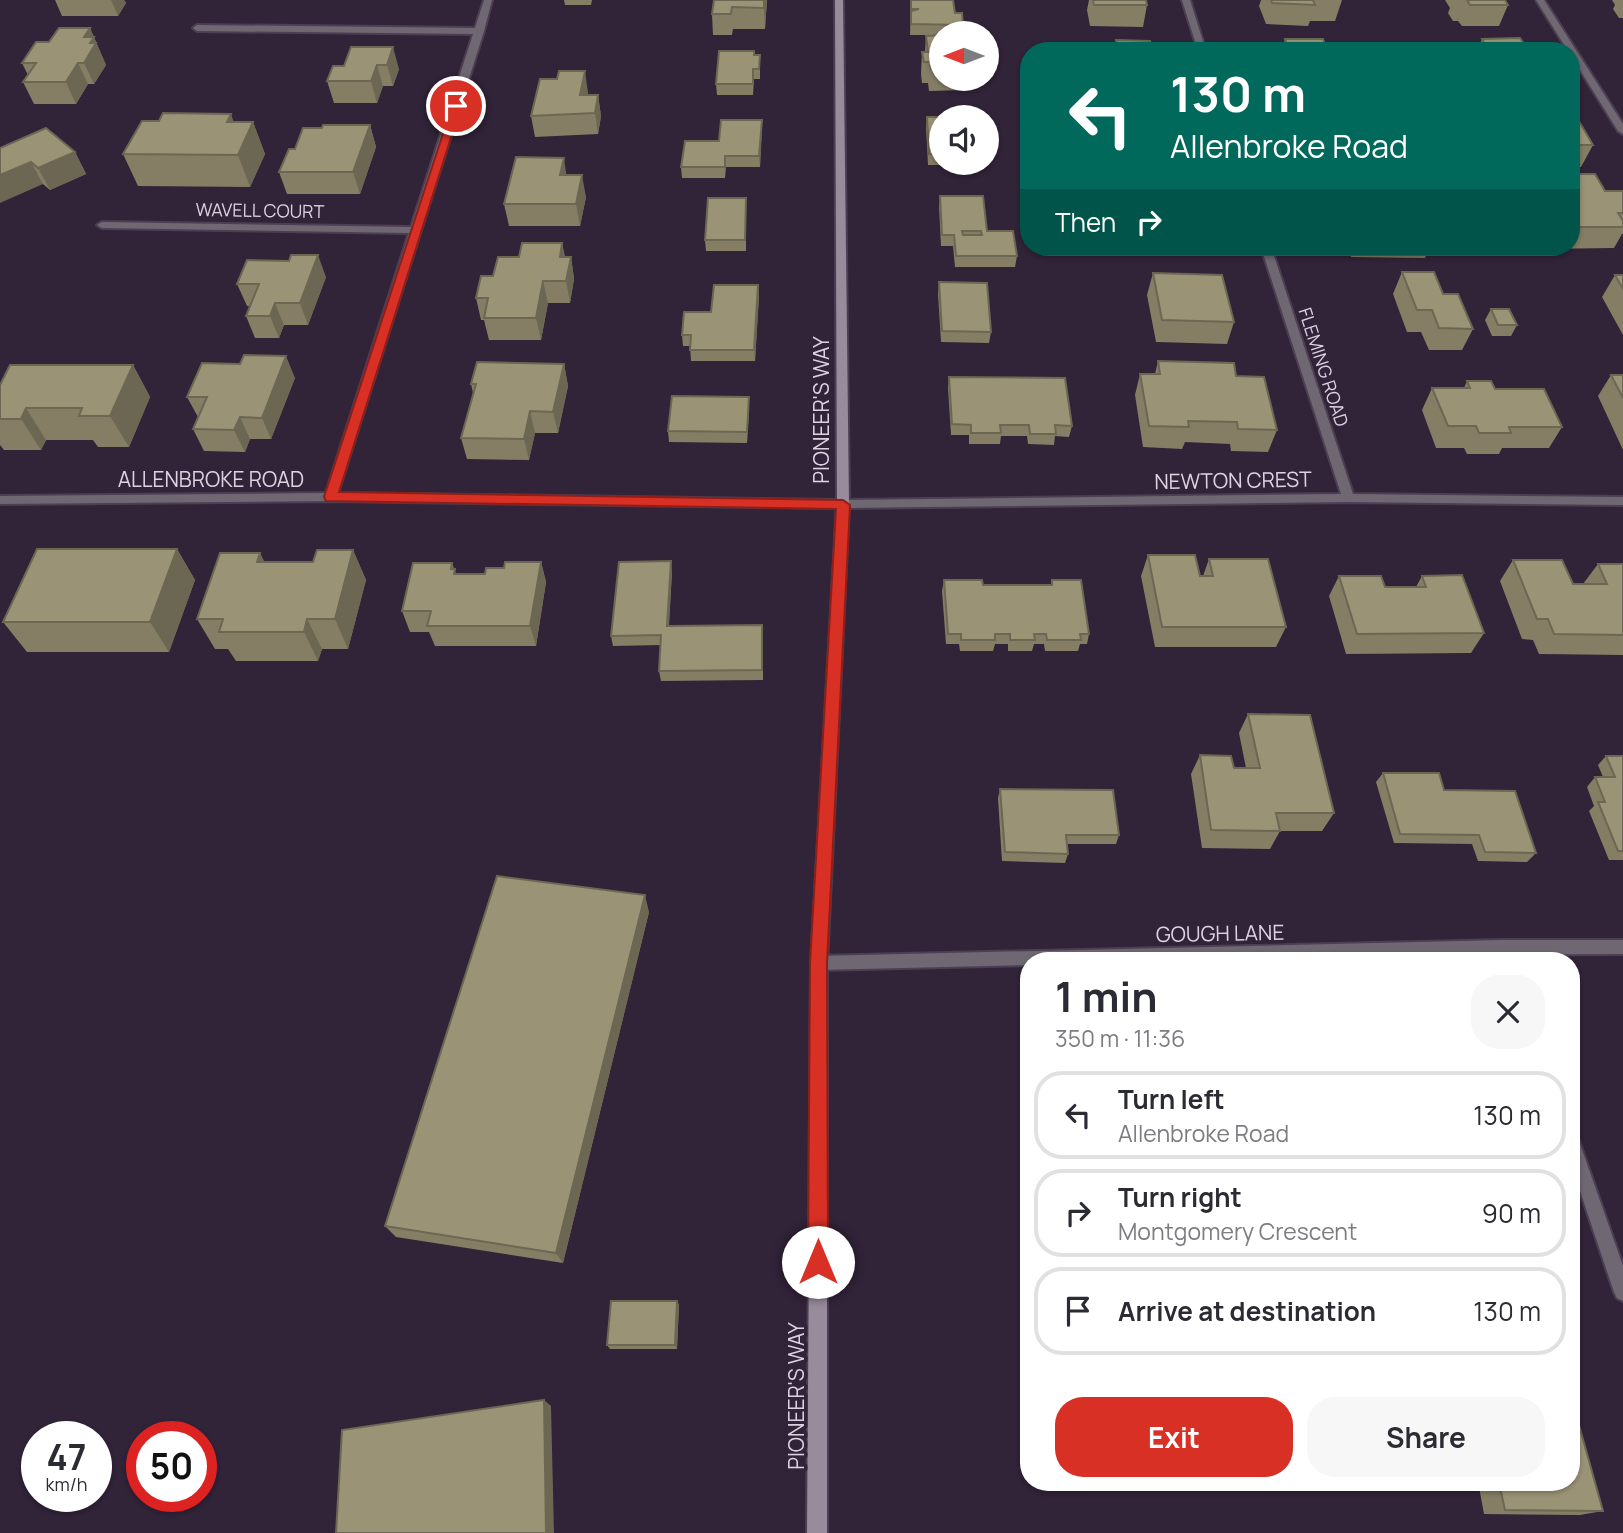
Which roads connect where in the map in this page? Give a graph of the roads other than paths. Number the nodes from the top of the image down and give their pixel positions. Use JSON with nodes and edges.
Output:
{"nodes":[{"id":1,"x":488,"y":0,"type":"edge"},
{"id":2,"x":839,"y":0,"type":"edge"},
{"id":3,"x":1186,"y":0,"type":"edge"},
{"id":4,"x":1540,"y":0,"type":"edge"},
{"id":5,"x":197,"y":27,"type":"dead end"},
{"id":6,"x":480,"y":31,"type":"junction"},
{"id":7,"x":1199,"y":42,"type":"edge"},
{"id":8,"x":1567,"y":42,"type":"edge"},
{"id":9,"x":1580,"y":63,"type":"edge"},
{"id":10,"x":1623,"y":131,"type":"edge"},
{"id":11,"x":102,"y":226,"type":"dead end"},
{"id":12,"x":417,"y":230,"type":"junction"},
{"id":13,"x":1269,"y":256,"type":"edge"},
{"id":14,"x":331,"y":497,"type":"junction"},
{"id":15,"x":1348,"y":498,"type":"junction"},
{"id":16,"x":0,"y":500,"type":"edge"},
{"id":17,"x":1623,"y":501,"type":"edge"},
{"id":18,"x":843,"y":505,"type":"junction"},
{"id":19,"x":1623,"y":947,"type":"edge"},
{"id":20,"x":1539,"y":952,"type":"edge"},
{"id":21,"x":1020,"y":960,"type":"edge"},
{"id":22,"x":819,"y":963,"type":"junction"},
{"id":23,"x":1580,"y":1167,"type":"edge"},
{"id":24,"x":1623,"y":1292,"type":"edge"},
{"id":25,"x":817,"y":1533,"type":"edge"}],
"edges":[{"from":1,"to":6,"type":"street"},
{"from":2,"to":18,"type":"main road","name":"PIONEER'S WAY"},
{"from":3,"to":7,"type":"street"},
{"from":4,"to":8,"type":"street"},
{"from":5,"to":6,"type":"street"},
{"from":6,"to":12,"type":"street"},
{"from":9,"to":10,"type":"street"},
{"from":11,"to":12,"type":"street","name":"WAVELL COURT"},
{"from":12,"to":14,"type":"street"},
{"from":13,"to":15,"type":"street","name":"FLEMING ROAD"},
{"from":14,"to":16,"type":"street","name":"ALLENBROKE ROAD"},
{"from":14,"to":18,"type":"street","name":"ALLENBROKE ROAD"},
{"from":15,"to":17,"type":"street","name":"NEWTON CREST"},
{"from":15,"to":18,"type":"street","name":"NEWTON CREST"},
{"from":18,"to":22,"type":"main road","name":"PIONEER'S WAY"},
{"from":19,"to":20,"type":"street","name":"GOUGH LANE"},
{"from":21,"to":22,"type":"street","name":"GOUGH LANE"},
{"from":22,"to":25,"type":"main road","name":"PIONEER'S WAY"},
{"from":23,"to":24,"type":"street"}]}
